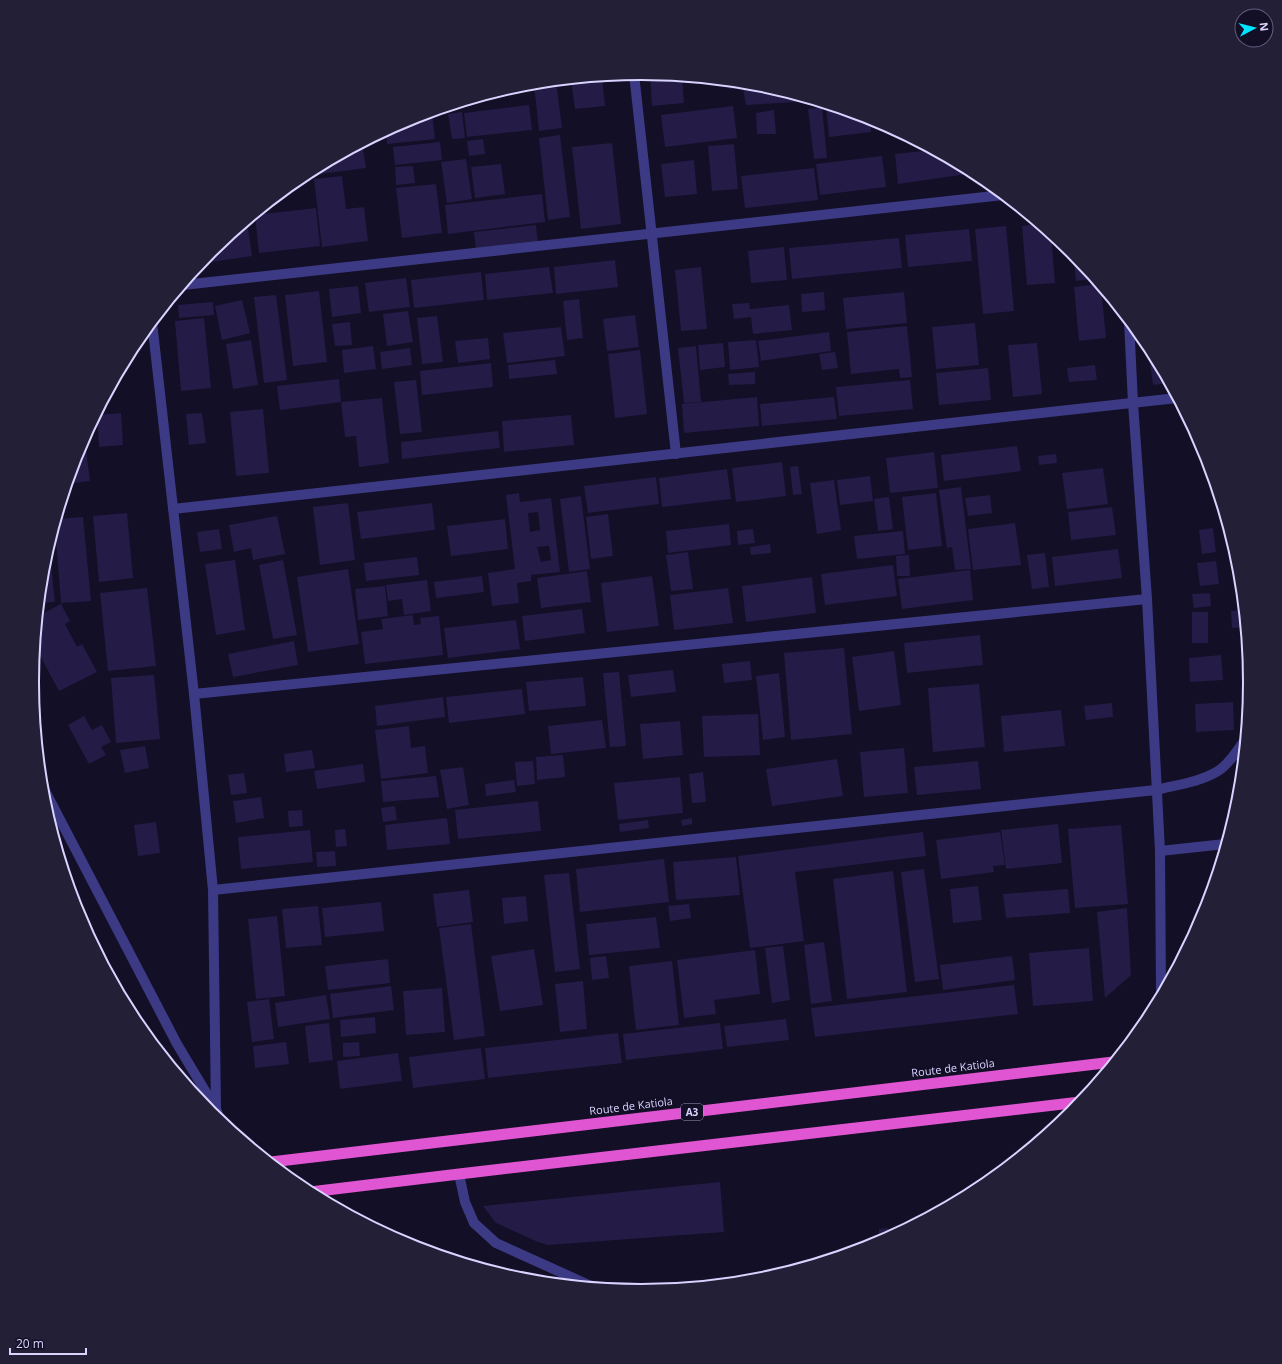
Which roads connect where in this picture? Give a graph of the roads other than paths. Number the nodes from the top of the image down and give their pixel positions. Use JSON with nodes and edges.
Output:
{"nodes":[{"id":1,"x":635,"y":80,"type":"edge"},
{"id":2,"x":996,"y":196,"type":"edge"},
{"id":3,"x":652,"y":234,"type":"junction"},
{"id":4,"x":189,"y":284,"type":"edge"},
{"id":5,"x":153,"y":330,"type":"edge"},
{"id":6,"x":1129,"y":331,"type":"edge"},
{"id":7,"x":1172,"y":399,"type":"edge"},
{"id":8,"x":1133,"y":403,"type":"junction"},
{"id":9,"x":676,"y":454,"type":"junction"},
{"id":10,"x":173,"y":508,"type":"junction"},
{"id":11,"x":1147,"y":599,"type":"junction"},
{"id":12,"x":194,"y":694,"type":"junction"},
{"id":13,"x":1239,"y":748,"type":"edge"},
{"id":14,"x":1156,"y":790,"type":"junction"},
{"id":15,"x":52,"y":805,"type":"edge"},
{"id":16,"x":1220,"y":845,"type":"edge"},
{"id":17,"x":1160,"y":851,"type":"junction"},
{"id":18,"x":213,"y":890,"type":"junction"},
{"id":19,"x":1161,"y":985,"type":"edge"},
{"id":20,"x":1107,"y":1063,"type":"edge"},
{"id":21,"x":1072,"y":1103,"type":"edge"},
{"id":22,"x":216,"y":1109,"type":"joint"},
{"id":23,"x":277,"y":1161,"type":"edge"},
{"id":24,"x":459,"y":1174,"type":"junction"},
{"id":25,"x":320,"y":1191,"type":"edge"},
{"id":26,"x":579,"y":1281,"type":"edge"}],
"edges":[{"from":1,"to":3,"type":"street"},
{"from":2,"to":3,"type":"street"},
{"from":3,"to":4,"type":"street"},
{"from":3,"to":9,"type":"street"},
{"from":5,"to":10,"type":"street"},
{"from":6,"to":8,"type":"street"},
{"from":7,"to":8,"type":"street"},
{"from":8,"to":9,"type":"street"},
{"from":8,"to":11,"type":"street"},
{"from":9,"to":10,"type":"street"},
{"from":10,"to":12,"type":"street"},
{"from":11,"to":12,"type":"street"},
{"from":11,"to":14,"type":"street"},
{"from":12,"to":18,"type":"street"},
{"from":13,"to":14,"type":"street"},
{"from":14,"to":17,"type":"street"},
{"from":14,"to":18,"type":"street"},
{"from":15,"to":22,"type":"street"},
{"from":16,"to":17,"type":"street"},
{"from":17,"to":19,"type":"street"},
{"from":18,"to":22,"type":"street"},
{"from":20,"to":23,"type":"highway","name":"Route de Katiola","number":"A3"},
{"from":21,"to":24,"type":"highway"},
{"from":24,"to":25,"type":"highway"},
{"from":24,"to":26,"type":"street"}]}
